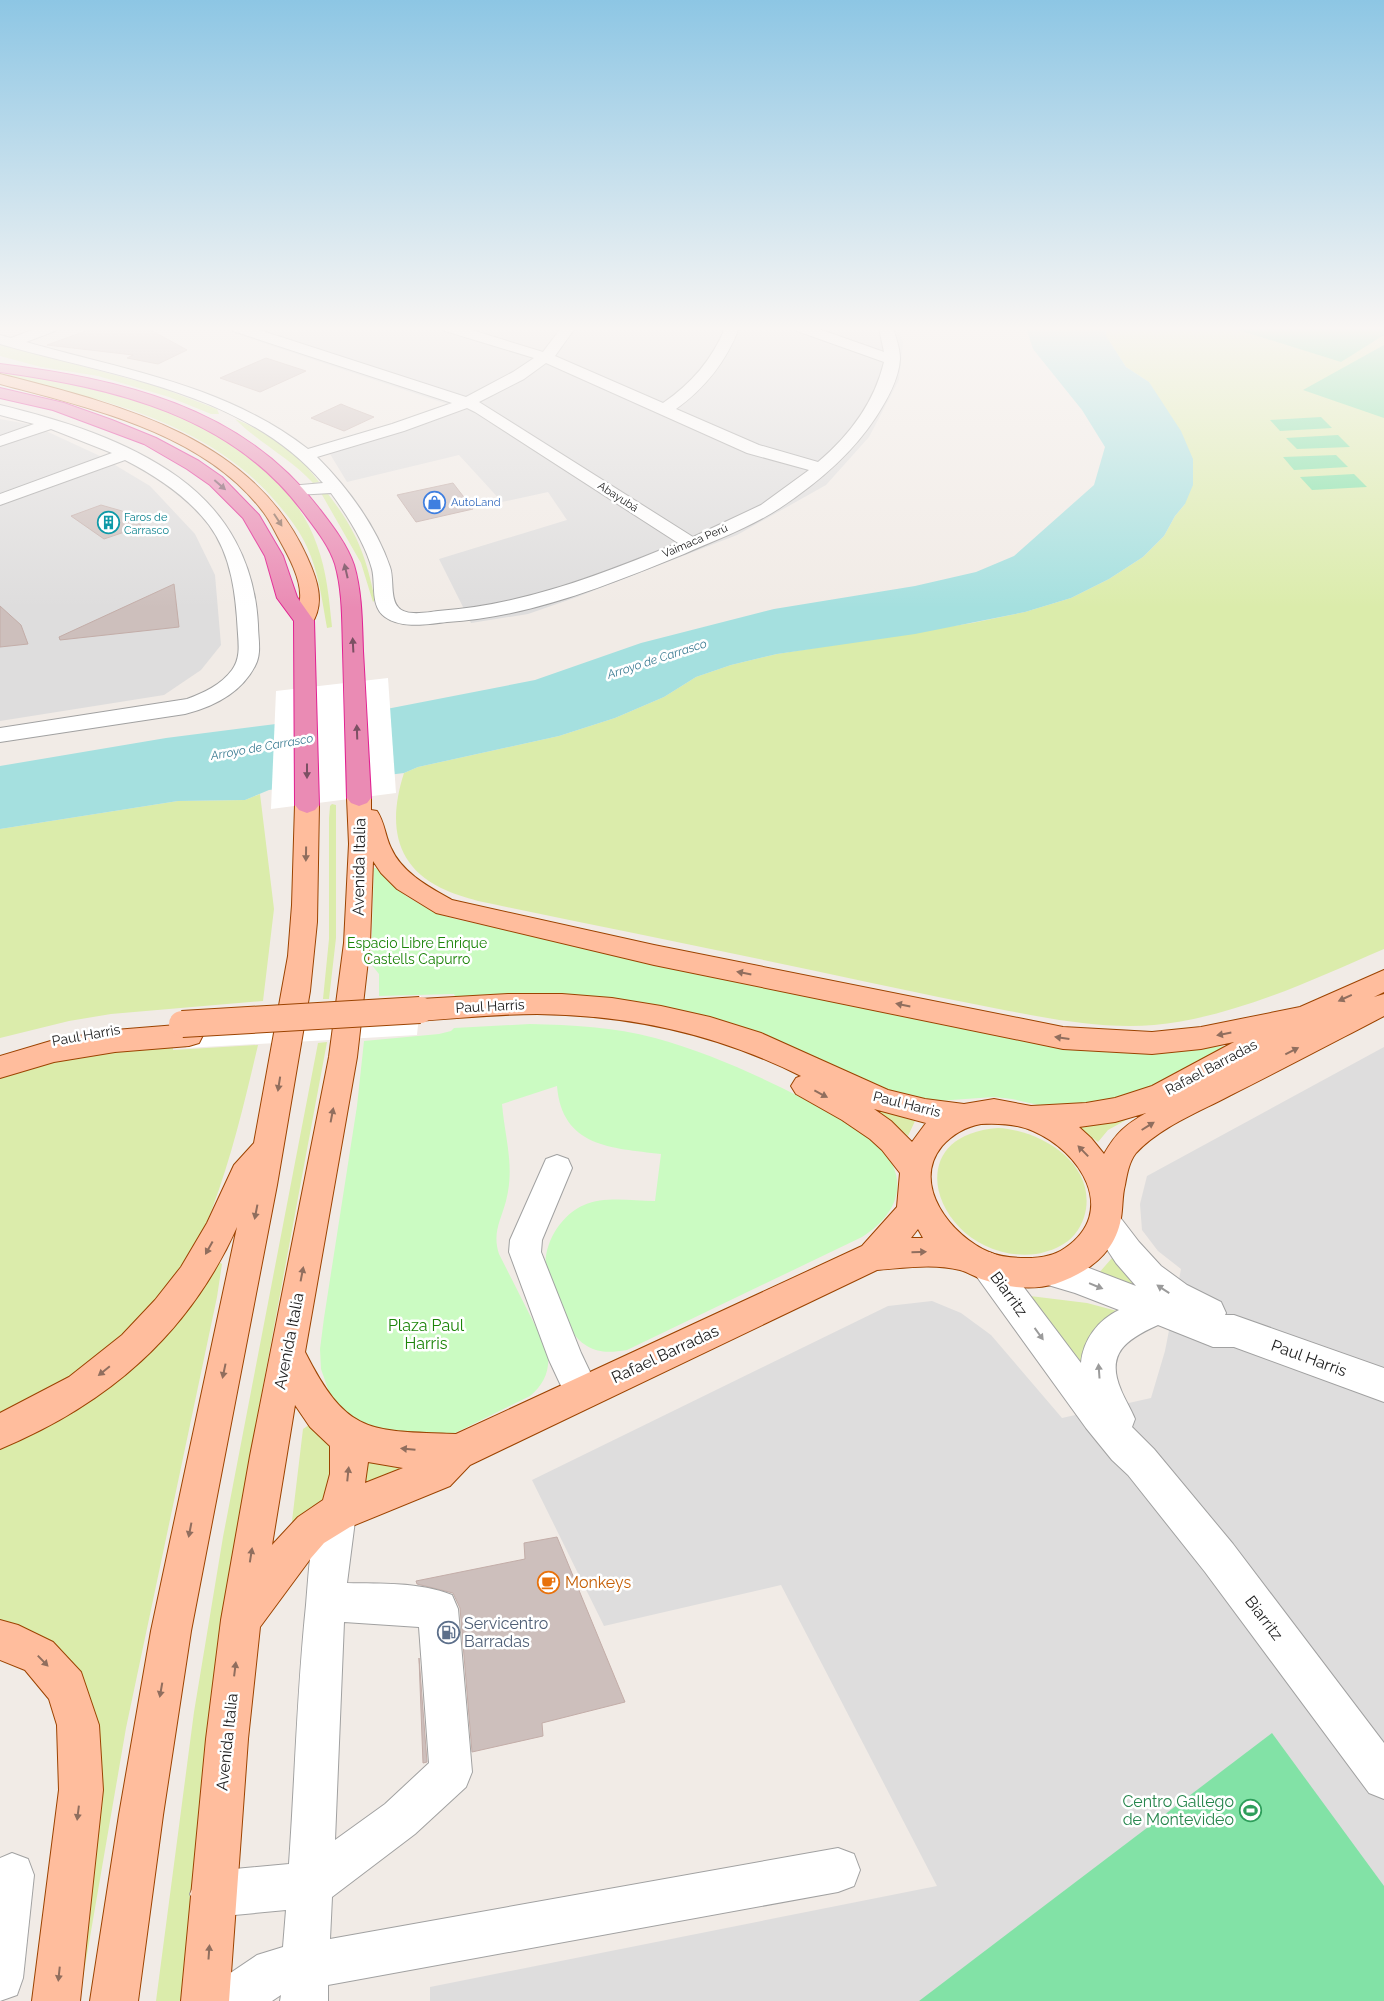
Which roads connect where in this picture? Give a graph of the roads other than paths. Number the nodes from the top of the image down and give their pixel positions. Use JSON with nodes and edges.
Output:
{"nodes":[{"id":1,"x":40,"y":421,"type":"edge"},
{"id":2,"x":101,"y":421,"type":"edge"},
{"id":3,"x":141,"y":421,"type":"edge"},
{"id":4,"x":204,"y":421,"type":"edge"},
{"id":5,"x":229,"y":421,"type":"edge"},
{"id":6,"x":256,"y":421,"type":"edge"},
{"id":7,"x":414,"y":421,"type":"edge"},
{"id":8,"x":499,"y":421,"type":"edge"},
{"id":9,"x":693,"y":421,"type":"edge"},
{"id":10,"x":866,"y":421,"type":"edge"},
{"id":11,"x":49,"y":424,"type":"junction"},
{"id":12,"x":232,"y":437,"type":"junction"},
{"id":13,"x":0,"y":441,"type":"edge"},
{"id":14,"x":125,"y":454,"type":"junction"},
{"id":15,"x":306,"y":455,"type":"junction"},
{"id":16,"x":821,"y":468,"type":"junction"},
{"id":17,"x":334,"y":488,"type":"junction"},
{"id":18,"x":296,"y":490,"type":"junction"},
{"id":19,"x":0,"y":500,"type":"edge"},
{"id":20,"x":692,"y":544,"type":"junction"},
{"id":21,"x":304,"y":621,"type":"junction"},
{"id":22,"x":0,"y":734,"type":"edge"},
{"id":23,"x":359,"y":798,"type":"junction"},
{"id":24,"x":307,"y":805,"type":"joint"},
{"id":25,"x":1384,"y":980,"type":"edge"},
{"id":26,"x":1384,"y":1004,"type":"edge"},
{"id":27,"x":419,"y":1016,"type":"junction"},
{"id":28,"x":1306,"y":1017,"type":"junction"},
{"id":29,"x":185,"y":1029,"type":"junction"},
{"id":30,"x":0,"y":1055,"type":"edge"},
{"id":31,"x":0,"y":1066,"type":"edge"},
{"id":32,"x":964,"y":1116,"type":"junction"},
{"id":33,"x":1028,"y":1116,"type":"junction"},
{"id":34,"x":269,"y":1147,"type":"junction"},
{"id":35,"x":557,"y":1168,"type":"dead end"},
{"id":36,"x":917,"y":1180,"type":"junction"},
{"id":37,"x":1106,"y":1208,"type":"junction"},
{"id":38,"x":874,"y":1256,"type":"junction"},
{"id":39,"x":977,"y":1261,"type":"junction"},
{"id":40,"x":1050,"y":1272,"type":"junction"},
{"id":41,"x":1155,"y":1310,"type":"junction"},
{"id":42,"x":1234,"y":1331,"type":"junction"},
{"id":43,"x":287,"y":1352,"type":"junction"},
{"id":44,"x":1384,"y":1385,"type":"edge"},
{"id":45,"x":582,"y":1393,"type":"junction"},
{"id":46,"x":0,"y":1431,"type":"edge"},
{"id":47,"x":344,"y":1434,"type":"junction"},
{"id":48,"x":457,"y":1452,"type":"junction"},
{"id":49,"x":1140,"y":1462,"type":"junction"},
{"id":50,"x":337,"y":1513,"type":"junction"},
{"id":51,"x":326,"y":1602,"type":"junction"},
{"id":52,"x":241,"y":1620,"type":"junction"},
{"id":53,"x":0,"y":1640,"type":"edge"},
{"id":54,"x":1384,"y":1778,"type":"edge"},
{"id":55,"x":838,"y":1870,"type":"dead end"},
{"id":56,"x":12,"y":1876,"type":"dead end"},
{"id":57,"x":311,"y":1885,"type":"junction"},
{"id":58,"x":213,"y":1894,"type":"junction"},
{"id":59,"x":0,"y":1978,"type":"edge"},
{"id":60,"x":305,"y":1984,"type":"edge"},
{"id":61,"x":56,"y":2001,"type":"edge"},
{"id":62,"x":114,"y":2001,"type":"edge"},
{"id":63,"x":205,"y":2001,"type":"edge"},
{"id":64,"x":231,"y":2001,"type":"edge"}],
"edges":[{"from":1,"to":11,"type":"street"},
{"from":2,"to":21,"type":"highway","one_way":true},
{"from":3,"to":21,"type":"main road","one_way":true},
{"from":4,"to":12,"type":"highway","name":"Avenida Italia"},
{"from":5,"to":12,"type":"street"},
{"from":6,"to":15,"type":"street"},
{"from":7,"to":15,"type":"street"},
{"from":8,"to":20,"type":"street","name":"Abayubá"},
{"from":9,"to":16,"type":"street"},
{"from":10,"to":16,"type":"street","name":"Vaimaca Perú"},
{"from":11,"to":13,"type":"street"},
{"from":11,"to":14,"type":"street"},
{"from":12,"to":18,"type":"highway","name":"Avenida Italia"},
{"from":14,"to":19,"type":"street"},
{"from":14,"to":22,"type":"street"},
{"from":15,"to":17,"type":"street"},
{"from":16,"to":20,"type":"street","name":"Vaimaca Perú"},
{"from":17,"to":18,"type":"street"},
{"from":17,"to":20,"type":"street","name":"Vaimaca Perú"},
{"from":23,"to":18,"type":"highway","name":"Avenida Italia","one_way":true},
{"from":21,"to":24,"type":"highway","one_way":true},
{"from":28,"to":23,"type":"main road","one_way":true},
{"from":43,"to":23,"type":"main road","name":"Avenida Italia","one_way":true},
{"from":24,"to":34,"type":"main road","one_way":true},
{"from":25,"to":28,"type":"main road","name":"Rafael Barradas","one_way":true},
{"from":37,"to":26,"type":"main road","name":"Rafael Barradas","one_way":true},
{"from":27,"to":29,"type":"main road","name":"Paul Harris"},
{"from":27,"to":32,"type":"main road","name":"Paul Harris"},
{"from":27,"to":36,"type":"main road","name":"Paul Harris","one_way":true},
{"from":28,"to":33,"type":"main road","name":"Rafael Barradas"},
{"from":29,"to":30,"type":"main road","name":"Paul Harris"},
{"from":29,"to":31,"type":"main road","name":"Paul Harris"},
{"from":32,"to":33,"type":"main road","name":"Rafael Barradas"},
{"from":32,"to":36,"type":"main road","name":"Rafael Barradas"},
{"from":37,"to":33,"type":"main road","name":"Rafael Barradas","one_way":true},
{"from":34,"to":46,"type":"main road","one_way":true},
{"from":34,"to":62,"type":"main road","one_way":true},
{"from":35,"to":45,"type":"street"},
{"from":36,"to":38,"type":"main road","name":"Rafael Barradas"},
{"from":36,"to":39,"type":"main road","name":"Rafael Barradas"},
{"from":37,"to":40,"type":"main road","name":"Rafael Barradas"},
{"from":42,"to":37,"type":"street","name":"Paul Harris","one_way":true},
{"from":38,"to":39,"type":"main road","name":"Rafael Barradas","one_way":true},
{"from":38,"to":45,"type":"main road","name":"Rafael Barradas"},
{"from":39,"to":40,"type":"main road","name":"Rafael Barradas"},
{"from":39,"to":49,"type":"street","name":"Biarritz","one_way":true},
{"from":40,"to":41,"type":"street","name":"Paul Harris","one_way":true},
{"from":41,"to":42,"type":"street","name":"Paul Harris"},
{"from":49,"to":41,"type":"street","name":"Biarritz","one_way":true},
{"from":42,"to":44,"type":"street","name":"Paul Harris"},
{"from":43,"to":47,"type":"main road","name":"Rafael Barradas"},
{"from":52,"to":43,"type":"main road","name":"Avenida Italia","one_way":true},
{"from":45,"to":48,"type":"main road","name":"Rafael Barradas"},
{"from":48,"to":47,"type":"main road","name":"Rafael Barradas","one_way":true},
{"from":50,"to":47,"type":"main road","one_way":true},
{"from":48,"to":50,"type":"main road","name":"Rafael Barradas"},
{"from":49,"to":54,"type":"street","name":"Biarritz"},
{"from":50,"to":51,"type":"street"},
{"from":50,"to":52,"type":"main road","name":"Rafael Barradas"},
{"from":51,"to":57,"type":"street"},
{"from":51,"to":57,"type":"street"},
{"from":58,"to":52,"type":"main road","name":"Avenida Italia","one_way":true},
{"from":53,"to":61,"type":"main road","one_way":true},
{"from":55,"to":60,"type":"street"},
{"from":56,"to":59,"type":"street"},
{"from":57,"to":58,"type":"street"},
{"from":57,"to":60,"type":"street"},
{"from":63,"to":58,"type":"main road","name":"Avenida Italia","one_way":true},
{"from":60,"to":64,"type":"street"}]}
